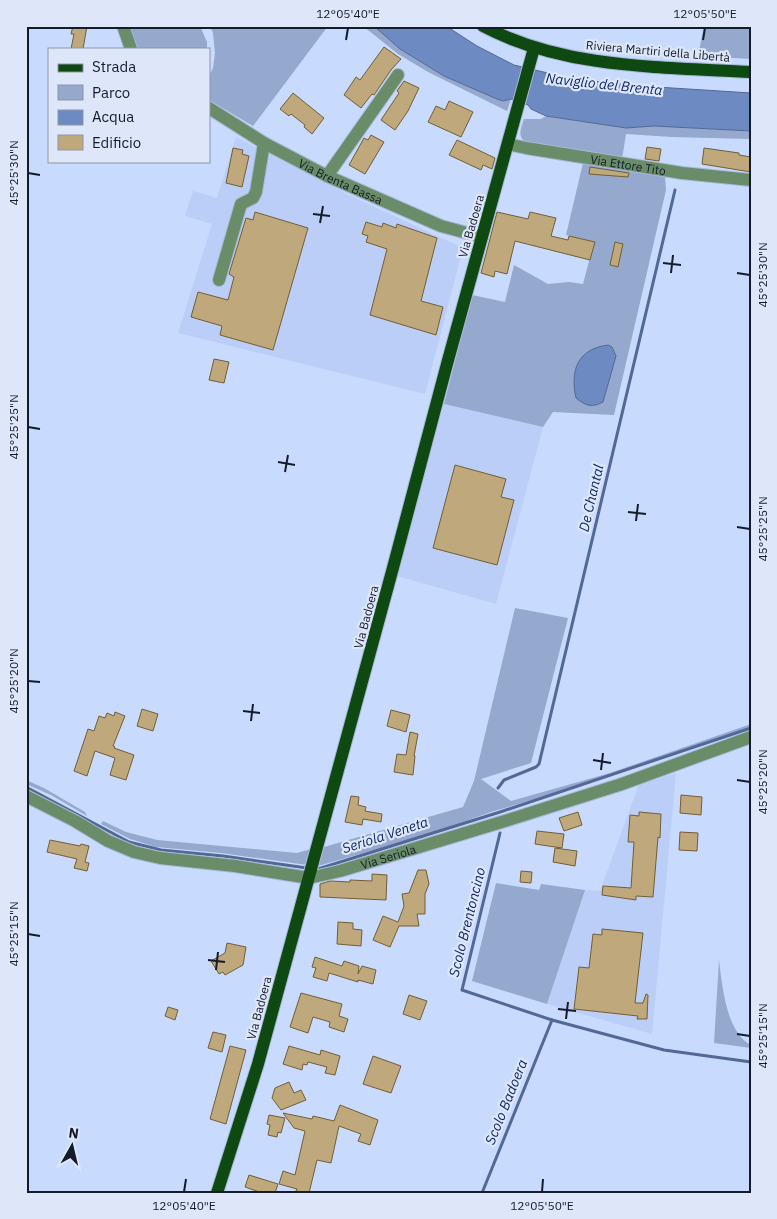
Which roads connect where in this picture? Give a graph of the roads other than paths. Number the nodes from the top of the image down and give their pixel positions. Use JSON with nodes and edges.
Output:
{"nodes":[{"id":1,"x":123,"y":26,"type":"edge"},
{"id":2,"x":483,"y":26,"type":"edge"},
{"id":3,"x":131,"y":48,"type":"edge"},
{"id":4,"x":534,"y":48,"type":"junction"},
{"id":5,"x":751,"y":72,"type":"edge"},
{"id":6,"x":398,"y":75,"type":"dead end"},
{"id":7,"x":210,"y":109,"type":"edge"},
{"id":8,"x":264,"y":143,"type":"junction"},
{"id":9,"x":508,"y":144,"type":"junction"},
{"id":10,"x":327,"y":176,"type":"junction"},
{"id":11,"x":751,"y":180,"type":"edge"},
{"id":12,"x":482,"y":237,"type":"junction"},
{"id":13,"x":219,"y":280,"type":"dead end"},
{"id":14,"x":751,"y":737,"type":"edge"},
{"id":15,"x":26,"y":796,"type":"edge"},
{"id":16,"x":311,"y":872,"type":"junction"},
{"id":17,"x":217,"y":1193,"type":"edge"}],
"edges":[{"from":1,"to":3,"type":"street"},
{"from":2,"to":4,"type":"main road","name":"Riviera Martiri della Libertà"},
{"from":4,"to":5,"type":"main road","name":"Riviera Martiri della Libertà"},
{"from":4,"to":9,"type":"main road","name":"Via Badoera"},
{"from":6,"to":10,"type":"street"},
{"from":7,"to":8,"type":"street","name":"Via Brenta Bassa"},
{"from":8,"to":10,"type":"street","name":"Via Brenta Bassa"},
{"from":8,"to":13,"type":"street"},
{"from":9,"to":11,"type":"street","name":"Via Ettore Tito"},
{"from":9,"to":12,"type":"main road","name":"Via Badoera"},
{"from":10,"to":12,"type":"street","name":"Via Brenta Bassa"},
{"from":12,"to":16,"type":"main road","name":"Via Badoera"},
{"from":14,"to":16,"type":"street","name":"Via Seriola"},
{"from":15,"to":16,"type":"street","name":"Via Seriola"},
{"from":16,"to":17,"type":"main road","name":"Via Badoera"}]}
